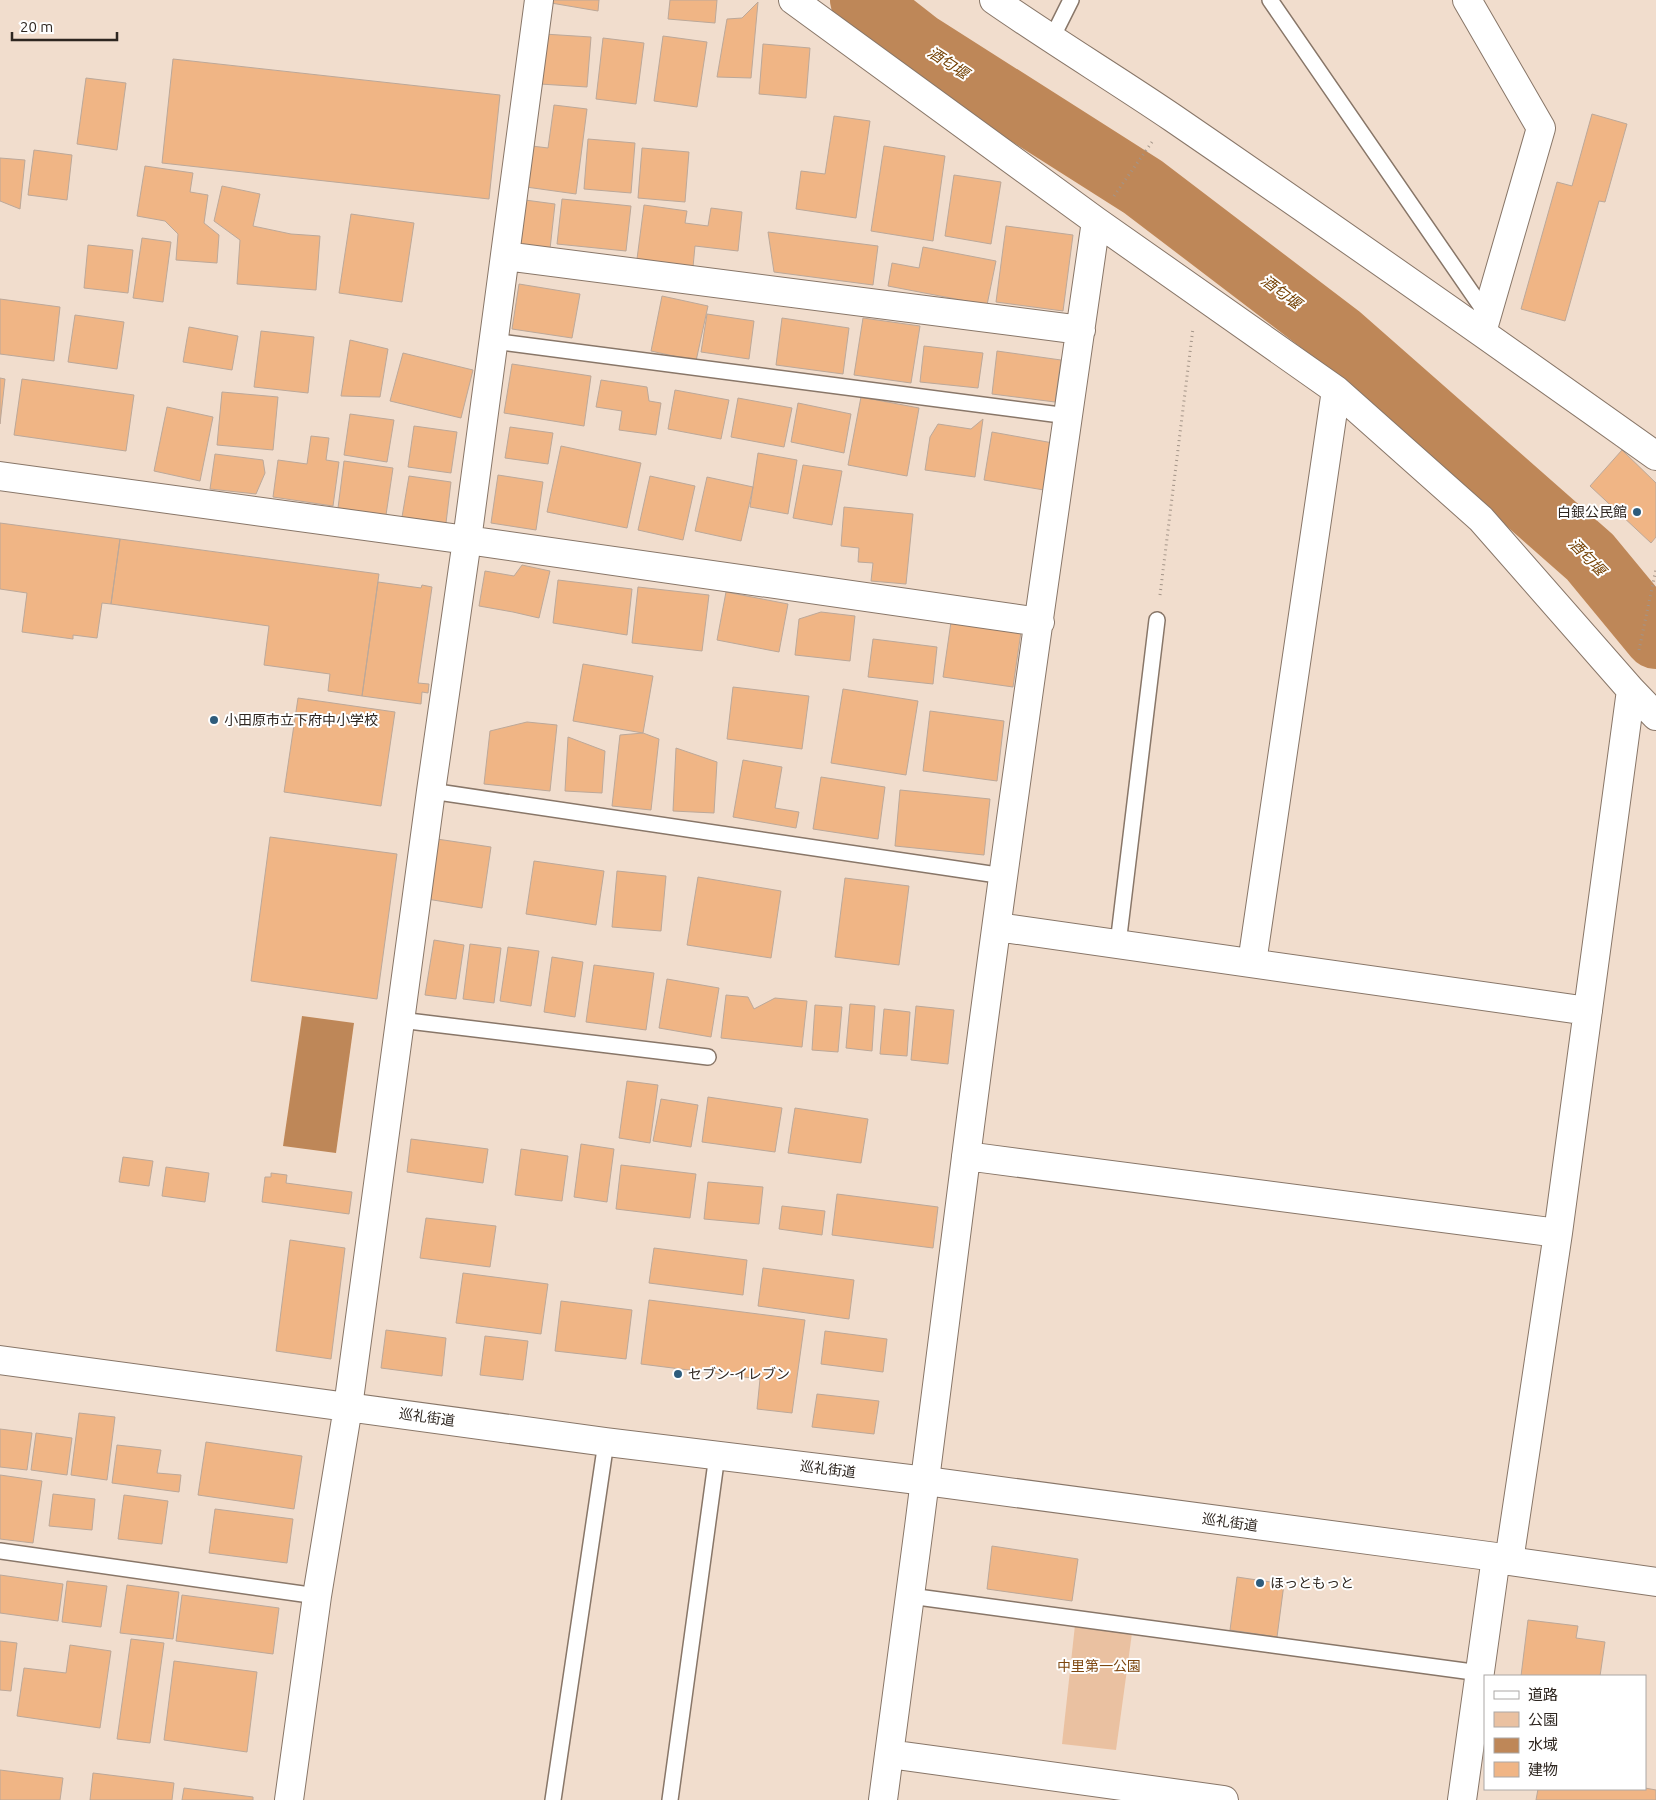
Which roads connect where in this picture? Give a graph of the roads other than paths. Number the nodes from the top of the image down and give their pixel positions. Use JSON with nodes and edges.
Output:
{"nodes":[{"id":1,"x":539,"y":0,"type":"edge"},
{"id":2,"x":793,"y":0,"type":"edge"},
{"id":3,"x":994,"y":0,"type":"edge"},
{"id":4,"x":1071,"y":0,"type":"edge"},
{"id":5,"x":1270,"y":0,"type":"edge"},
{"id":6,"x":1467,"y":0,"type":"edge"},
{"id":7,"x":1051,"y":40,"type":"junction"},
{"id":8,"x":1096,"y":221,"type":"junction"},
{"id":9,"x":505,"y":256,"type":"junction"},
{"id":10,"x":1484,"y":324,"type":"junction"},
{"id":11,"x":1080,"y":330,"type":"junction"},
{"id":12,"x":494,"y":341,"type":"junction"},
{"id":13,"x":1336,"y":390,"type":"junction"},
{"id":14,"x":1068,"y":416,"type":"junction"},
{"id":15,"x":1656,"y":456,"type":"edge"},
{"id":16,"x":0,"y":476,"type":"edge"},
{"id":17,"x":467,"y":540,"type":"junction"},
{"id":18,"x":1157,"y":620,"type":"road end"},
{"id":19,"x":1040,"y":622,"type":"junction"},
{"id":20,"x":1631,"y":690,"type":"junction"},
{"id":21,"x":1656,"y":716,"type":"edge"},
{"id":22,"x":431,"y":790,"type":"junction"},
{"id":23,"x":1004,"y":876,"type":"junction"},
{"id":24,"x":997,"y":927,"type":"junction"},
{"id":25,"x":1118,"y":944,"type":"junction"},
{"id":26,"x":1252,"y":963,"type":"junction"},
{"id":27,"x":1588,"y":1011,"type":"junction"},
{"id":28,"x":400,"y":1020,"type":"junction"},
{"id":29,"x":708,"y":1057,"type":"dead end"},
{"id":30,"x":966,"y":1156,"type":"junction"},
{"id":31,"x":1558,"y":1233,"type":"junction"},
{"id":32,"x":0,"y":1360,"type":"edge"},
{"id":33,"x":348,"y":1406,"type":"junction"},
{"id":34,"x":606,"y":1442,"type":"junction"},
{"id":35,"x":717,"y":1456,"type":"junction"},
{"id":36,"x":926,"y":1481,"type":"junction"},
{"id":37,"x":0,"y":1551,"type":"edge"},
{"id":38,"x":1503,"y":1559,"type":"junction"},
{"id":39,"x":1656,"y":1582,"type":"edge"},
{"id":40,"x":316,"y":1596,"type":"junction"},
{"id":41,"x":910,"y":1596,"type":"junction"},
{"id":42,"x":1480,"y":1673,"type":"junction"},
{"id":43,"x":889,"y":1754,"type":"junction"},
{"id":44,"x":289,"y":1800,"type":"edge"},
{"id":45,"x":553,"y":1800,"type":"edge"},
{"id":46,"x":670,"y":1800,"type":"edge"},
{"id":47,"x":883,"y":1800,"type":"edge"},
{"id":48,"x":1224,"y":1800,"type":"edge"},
{"id":49,"x":1462,"y":1800,"type":"edge"}],
"edges":[{"from":1,"to":9,"type":"street"},
{"from":2,"to":8,"type":"street"},
{"from":3,"to":7,"type":"street"},
{"from":4,"to":7,"type":"lane"},
{"from":5,"to":10,"type":"lane"},
{"from":6,"to":10,"type":"street"},
{"from":7,"to":10,"type":"street"},
{"from":8,"to":11,"type":"street"},
{"from":8,"to":13,"type":"street"},
{"from":9,"to":11,"type":"street"},
{"from":9,"to":12,"type":"street"},
{"from":10,"to":15,"type":"street"},
{"from":11,"to":14,"type":"street"},
{"from":12,"to":14,"type":"lane"},
{"from":12,"to":17,"type":"street"},
{"from":13,"to":20,"type":"street"},
{"from":13,"to":26,"type":"street"},
{"from":14,"to":19,"type":"street"},
{"from":16,"to":17,"type":"street"},
{"from":17,"to":19,"type":"street"},
{"from":17,"to":22,"type":"street"},
{"from":18,"to":25,"type":"lane"},
{"from":19,"to":23,"type":"street"},
{"from":20,"to":21,"type":"street"},
{"from":20,"to":27,"type":"street"},
{"from":22,"to":23,"type":"lane"},
{"from":22,"to":28,"type":"street"},
{"from":23,"to":24,"type":"street"},
{"from":24,"to":25,"type":"street"},
{"from":24,"to":30,"type":"street"},
{"from":25,"to":26,"type":"street"},
{"from":26,"to":27,"type":"street"},
{"from":27,"to":31,"type":"street"},
{"from":28,"to":29,"type":"lane"},
{"from":28,"to":33,"type":"street"},
{"from":30,"to":31,"type":"street"},
{"from":30,"to":36,"type":"street"},
{"from":31,"to":38,"type":"street"},
{"from":32,"to":33,"type":"street","name":"巡礼街道"},
{"from":33,"to":34,"type":"street","name":"巡礼街道"},
{"from":33,"to":40,"type":"street"},
{"from":34,"to":35,"type":"street","name":"巡礼街道"},
{"from":34,"to":45,"type":"lane"},
{"from":35,"to":36,"type":"street","name":"巡礼街道"},
{"from":35,"to":46,"type":"lane"},
{"from":36,"to":38,"type":"street","name":"巡礼街道"},
{"from":36,"to":41,"type":"street"},
{"from":37,"to":40,"type":"lane"},
{"from":38,"to":39,"type":"street","name":"巡礼街道"},
{"from":38,"to":42,"type":"street"},
{"from":40,"to":44,"type":"street"},
{"from":41,"to":42,"type":"lane"},
{"from":41,"to":43,"type":"street"},
{"from":42,"to":49,"type":"street"},
{"from":43,"to":47,"type":"street"},
{"from":43,"to":48,"type":"street"}]}
